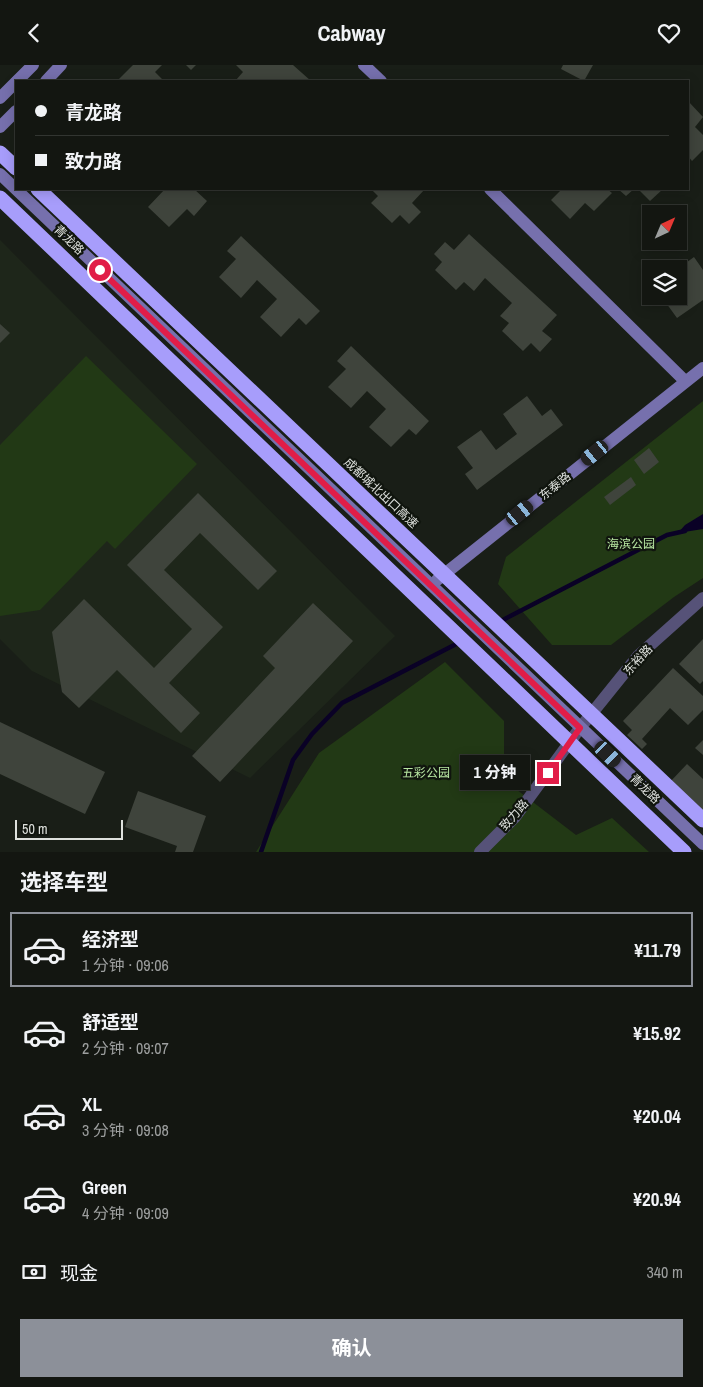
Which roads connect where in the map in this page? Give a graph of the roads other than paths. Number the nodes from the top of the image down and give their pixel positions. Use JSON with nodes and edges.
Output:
{"nodes":[{"id":1,"x":33,"y":65,"type":"edge"},
{"id":2,"x":62,"y":65,"type":"edge"},
{"id":3,"x":364,"y":65,"type":"edge"},
{"id":4,"x":17,"y":80,"type":"edge"},
{"id":5,"x":47,"y":80,"type":"edge"},
{"id":6,"x":380,"y":80,"type":"edge"},
{"id":7,"x":15,"y":82,"type":"edge"},
{"id":8,"x":0,"y":98,"type":"edge"},
{"id":9,"x":15,"y":112,"type":"edge"},
{"id":10,"x":0,"y":127,"type":"edge"},
{"id":11,"x":0,"y":153,"type":"edge"},
{"id":12,"x":15,"y":167,"type":"edge"},
{"id":13,"x":0,"y":174,"type":"edge"},
{"id":14,"x":15,"y":188,"type":"edge"},
{"id":15,"x":17,"y":190,"type":"edge"},
{"id":16,"x":39,"y":190,"type":"edge"},
{"id":17,"x":491,"y":190,"type":"edge"},
{"id":18,"x":0,"y":198,"type":"edge"},
{"id":19,"x":703,"y":368,"type":"edge"},
{"id":20,"x":685,"y":381,"type":"junction"},
{"id":21,"x":430,"y":585,"type":"junction"},
{"id":22,"x":703,"y":598,"type":"edge"},
{"id":23,"x":580,"y":728,"type":"junction"},
{"id":24,"x":703,"y":820,"type":"edge"},
{"id":25,"x":703,"y":845,"type":"edge"},
{"id":26,"x":480,"y":852,"type":"edge"},
{"id":27,"x":684,"y":852,"type":"edge"}],
"edges":[{"from":1,"to":4,"type":"street"},
{"from":2,"to":5,"type":"street"},
{"from":3,"to":6,"type":"street"},
{"from":7,"to":8,"type":"street"},
{"from":9,"to":10,"type":"street"},
{"from":11,"to":12,"type":"highway"},
{"from":13,"to":14,"type":"street","name":"青龙路"},
{"from":15,"to":21,"type":"street","name":"青龙路"},
{"from":16,"to":24,"type":"highway","name":"成都城北出口高速","bridge":true},
{"from":17,"to":20,"type":"street"},
{"from":18,"to":27,"type":"highway","bridge":true},
{"from":19,"to":20,"type":"street","name":"东泰路"},
{"from":20,"to":21,"type":"street","name":"东泰路"},
{"from":21,"to":23,"type":"street","name":"青龙路"},
{"from":22,"to":23,"type":"street","name":"东裕路"},
{"from":23,"to":25,"type":"street","name":"青龙路"},
{"from":23,"to":26,"type":"street","name":"致力路"}]}
